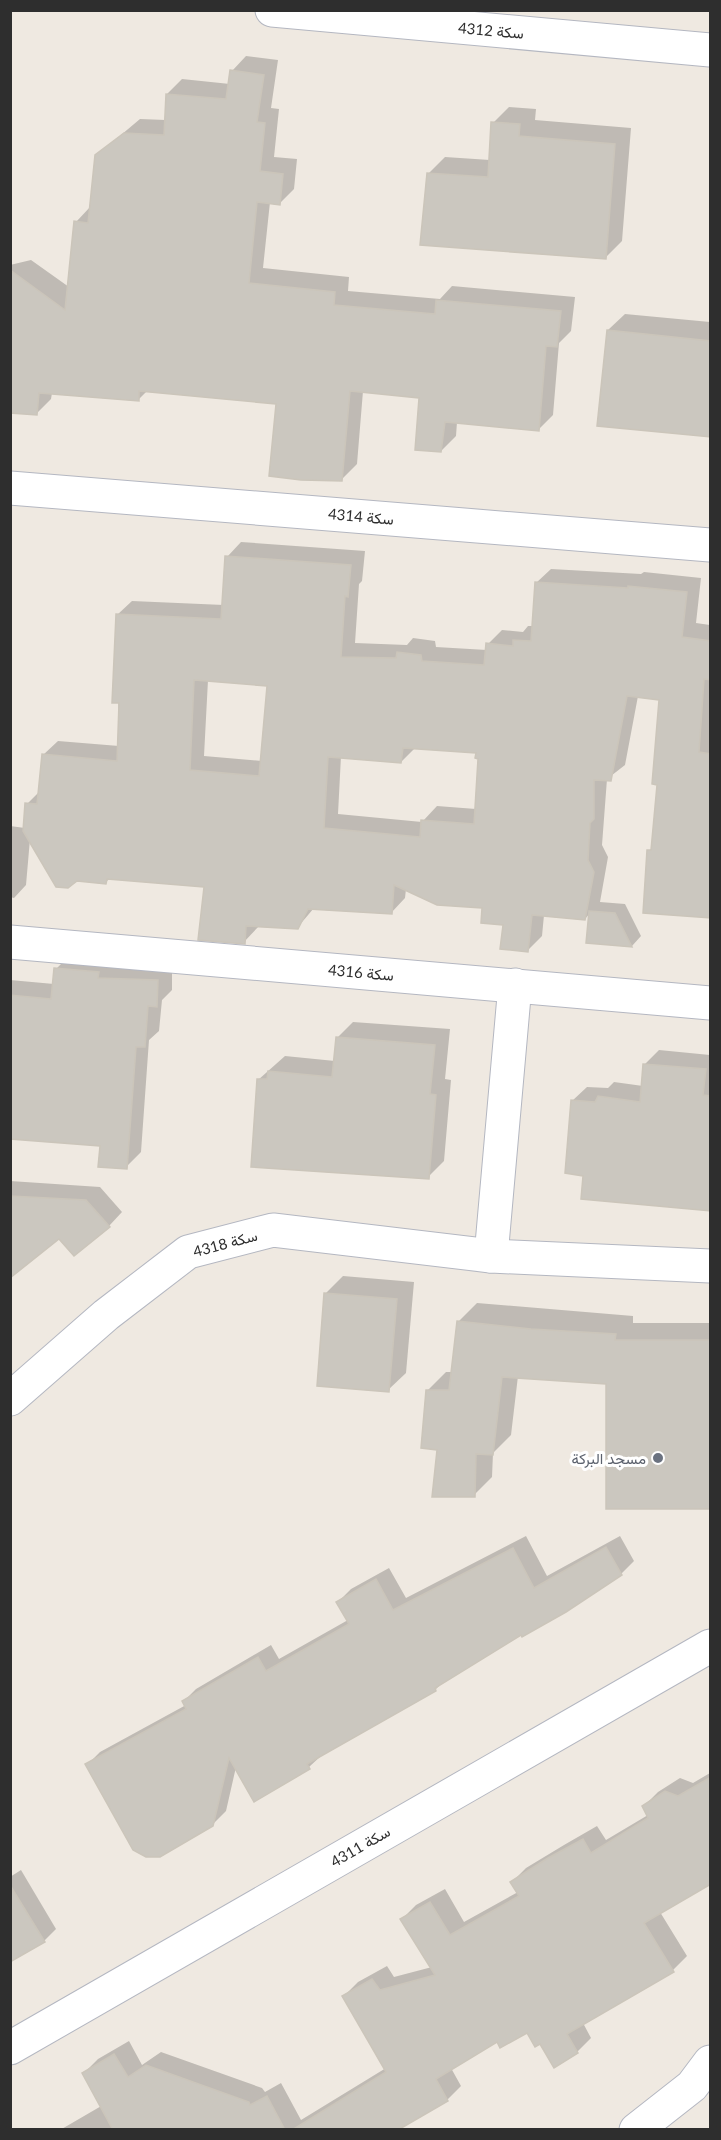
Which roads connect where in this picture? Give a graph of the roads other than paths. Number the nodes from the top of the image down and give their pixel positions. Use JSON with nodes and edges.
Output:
{"nodes":[{"id":1,"x":272,"y":10,"type":"edge"},
{"id":2,"x":711,"y":51,"type":"edge"},
{"id":3,"x":10,"y":488,"type":"edge"},
{"id":4,"x":711,"y":545,"type":"edge"},
{"id":5,"x":10,"y":942,"type":"edge"},
{"id":6,"x":515,"y":985,"type":"junction"},
{"id":7,"x":711,"y":1004,"type":"edge"},
{"id":8,"x":491,"y":1256,"type":"junction"},
{"id":9,"x":711,"y":1266,"type":"edge"},
{"id":10,"x":10,"y":1399,"type":"edge"},
{"id":11,"x":711,"y":1646,"type":"edge"},
{"id":12,"x":10,"y":2048,"type":"edge"},
{"id":13,"x":711,"y":2062,"type":"edge"},
{"id":14,"x":636,"y":2130,"type":"edge"}],
"edges":[{"from":1,"to":2,"type":"street","name":"سكة 4312"},
{"from":3,"to":4,"type":"street","name":"سكة 4314"},
{"from":5,"to":6,"type":"street","name":"سكة 4316"},
{"from":6,"to":7,"type":"street","name":"سكة 4316"},
{"from":6,"to":8,"type":"street"},
{"from":8,"to":9,"type":"street","name":"سكة 4318"},
{"from":8,"to":10,"type":"street","name":"سكة 4318"},
{"from":11,"to":12,"type":"street","name":"سكة 4311"},
{"from":13,"to":14,"type":"street"}]}
